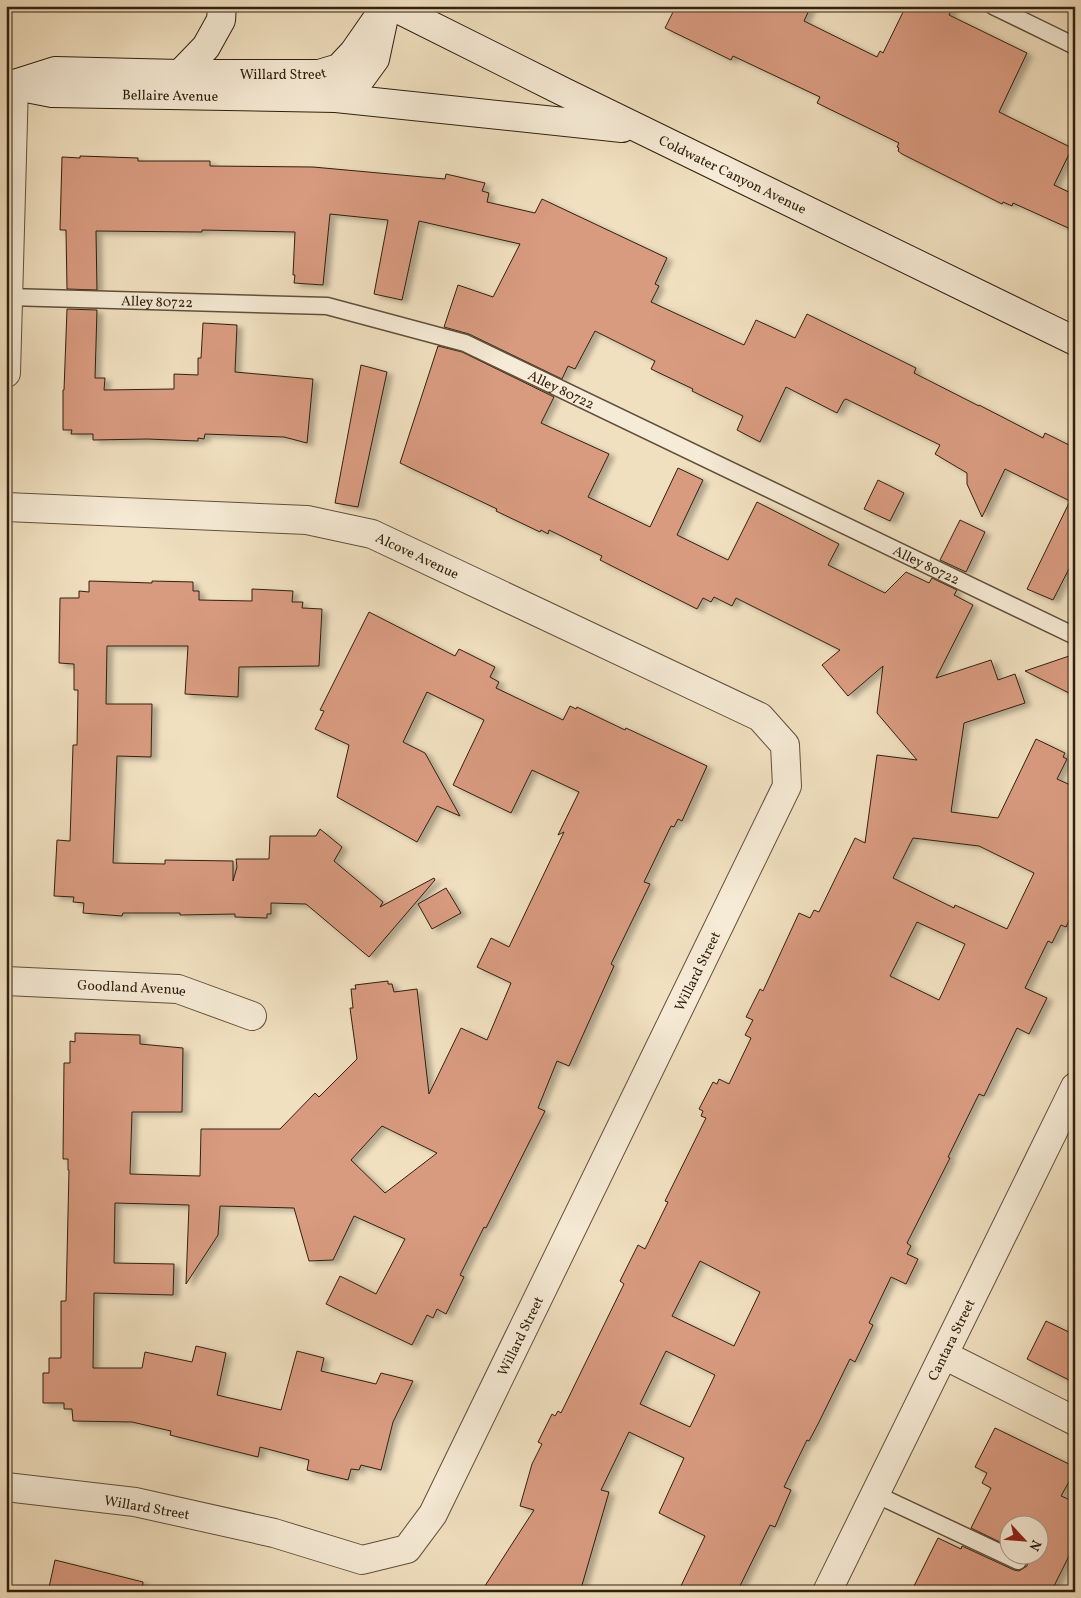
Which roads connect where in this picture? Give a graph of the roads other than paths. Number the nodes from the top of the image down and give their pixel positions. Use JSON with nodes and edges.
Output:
{"nodes":[{"id":1,"x":222,"y":6,"type":"edge"},
{"id":2,"x":387,"y":6,"type":"edge"},
{"id":3,"x":392,"y":6,"type":"edge"},
{"id":4,"x":993,"y":6,"type":"edge"},
{"id":5,"x":1075,"y":46,"type":"edge"},
{"id":6,"x":180,"y":74,"type":"junction"},
{"id":7,"x":10,"y":84,"type":"edge"},
{"id":8,"x":336,"y":98,"type":"junction"},
{"id":9,"x":644,"y":130,"type":"junction"},
{"id":10,"x":8,"y":297,"type":"junction"},
{"id":11,"x":1075,"y":341,"type":"edge"},
{"id":12,"x":6,"y":373,"type":"edge"},
{"id":13,"x":6,"y":507,"type":"edge"},
{"id":14,"x":1075,"y":636,"type":"edge"},
{"id":15,"x":785,"y":745,"type":"joint"},
{"id":16,"x":6,"y":981,"type":"edge"},
{"id":17,"x":252,"y":1016,"type":"dead end"},
{"id":18,"x":1075,"y":1087,"type":"edge"},
{"id":19,"x":944,"y":1356,"type":"junction"},
{"id":20,"x":1075,"y":1421,"type":"edge"},
{"id":21,"x":6,"y":1487,"type":"edge"},
{"id":22,"x":876,"y":1494,"type":"junction"},
{"id":23,"x":998,"y":1552,"type":"edge"},
{"id":24,"x":827,"y":1592,"type":"edge"}],
"edges":[{"from":1,"to":6,"type":"street"},
{"from":2,"to":6,"type":"street","name":"Willard Street"},
{"from":2,"to":8,"type":"street"},
{"from":3,"to":9,"type":"street","name":"Coldwater Canyon Avenue"},
{"from":4,"to":5,"type":"lane"},
{"from":6,"to":7,"type":"street","name":"Willard Street"},
{"from":7,"to":8,"type":"street","name":"Bellaire Avenue"},
{"from":7,"to":10,"type":"street"},
{"from":8,"to":9,"type":"street","name":"Bellaire Avenue"},
{"from":9,"to":11,"type":"street","name":"Coldwater Canyon Avenue"},
{"from":10,"to":12,"type":"street"},
{"from":10,"to":14,"type":"lane","name":"Alley 80722"},
{"from":13,"to":15,"type":"street","name":"Alcove Avenue"},
{"from":15,"to":21,"type":"street","name":"Willard Street"},
{"from":16,"to":17,"type":"street","name":"Goodland Avenue"},
{"from":18,"to":19,"type":"street","name":"Cantara Street"},
{"from":19,"to":20,"type":"street"},
{"from":19,"to":22,"type":"street","name":"Cantara Street"},
{"from":22,"to":23,"type":"lane"},
{"from":22,"to":24,"type":"street","name":"Cantara Street"}]}
